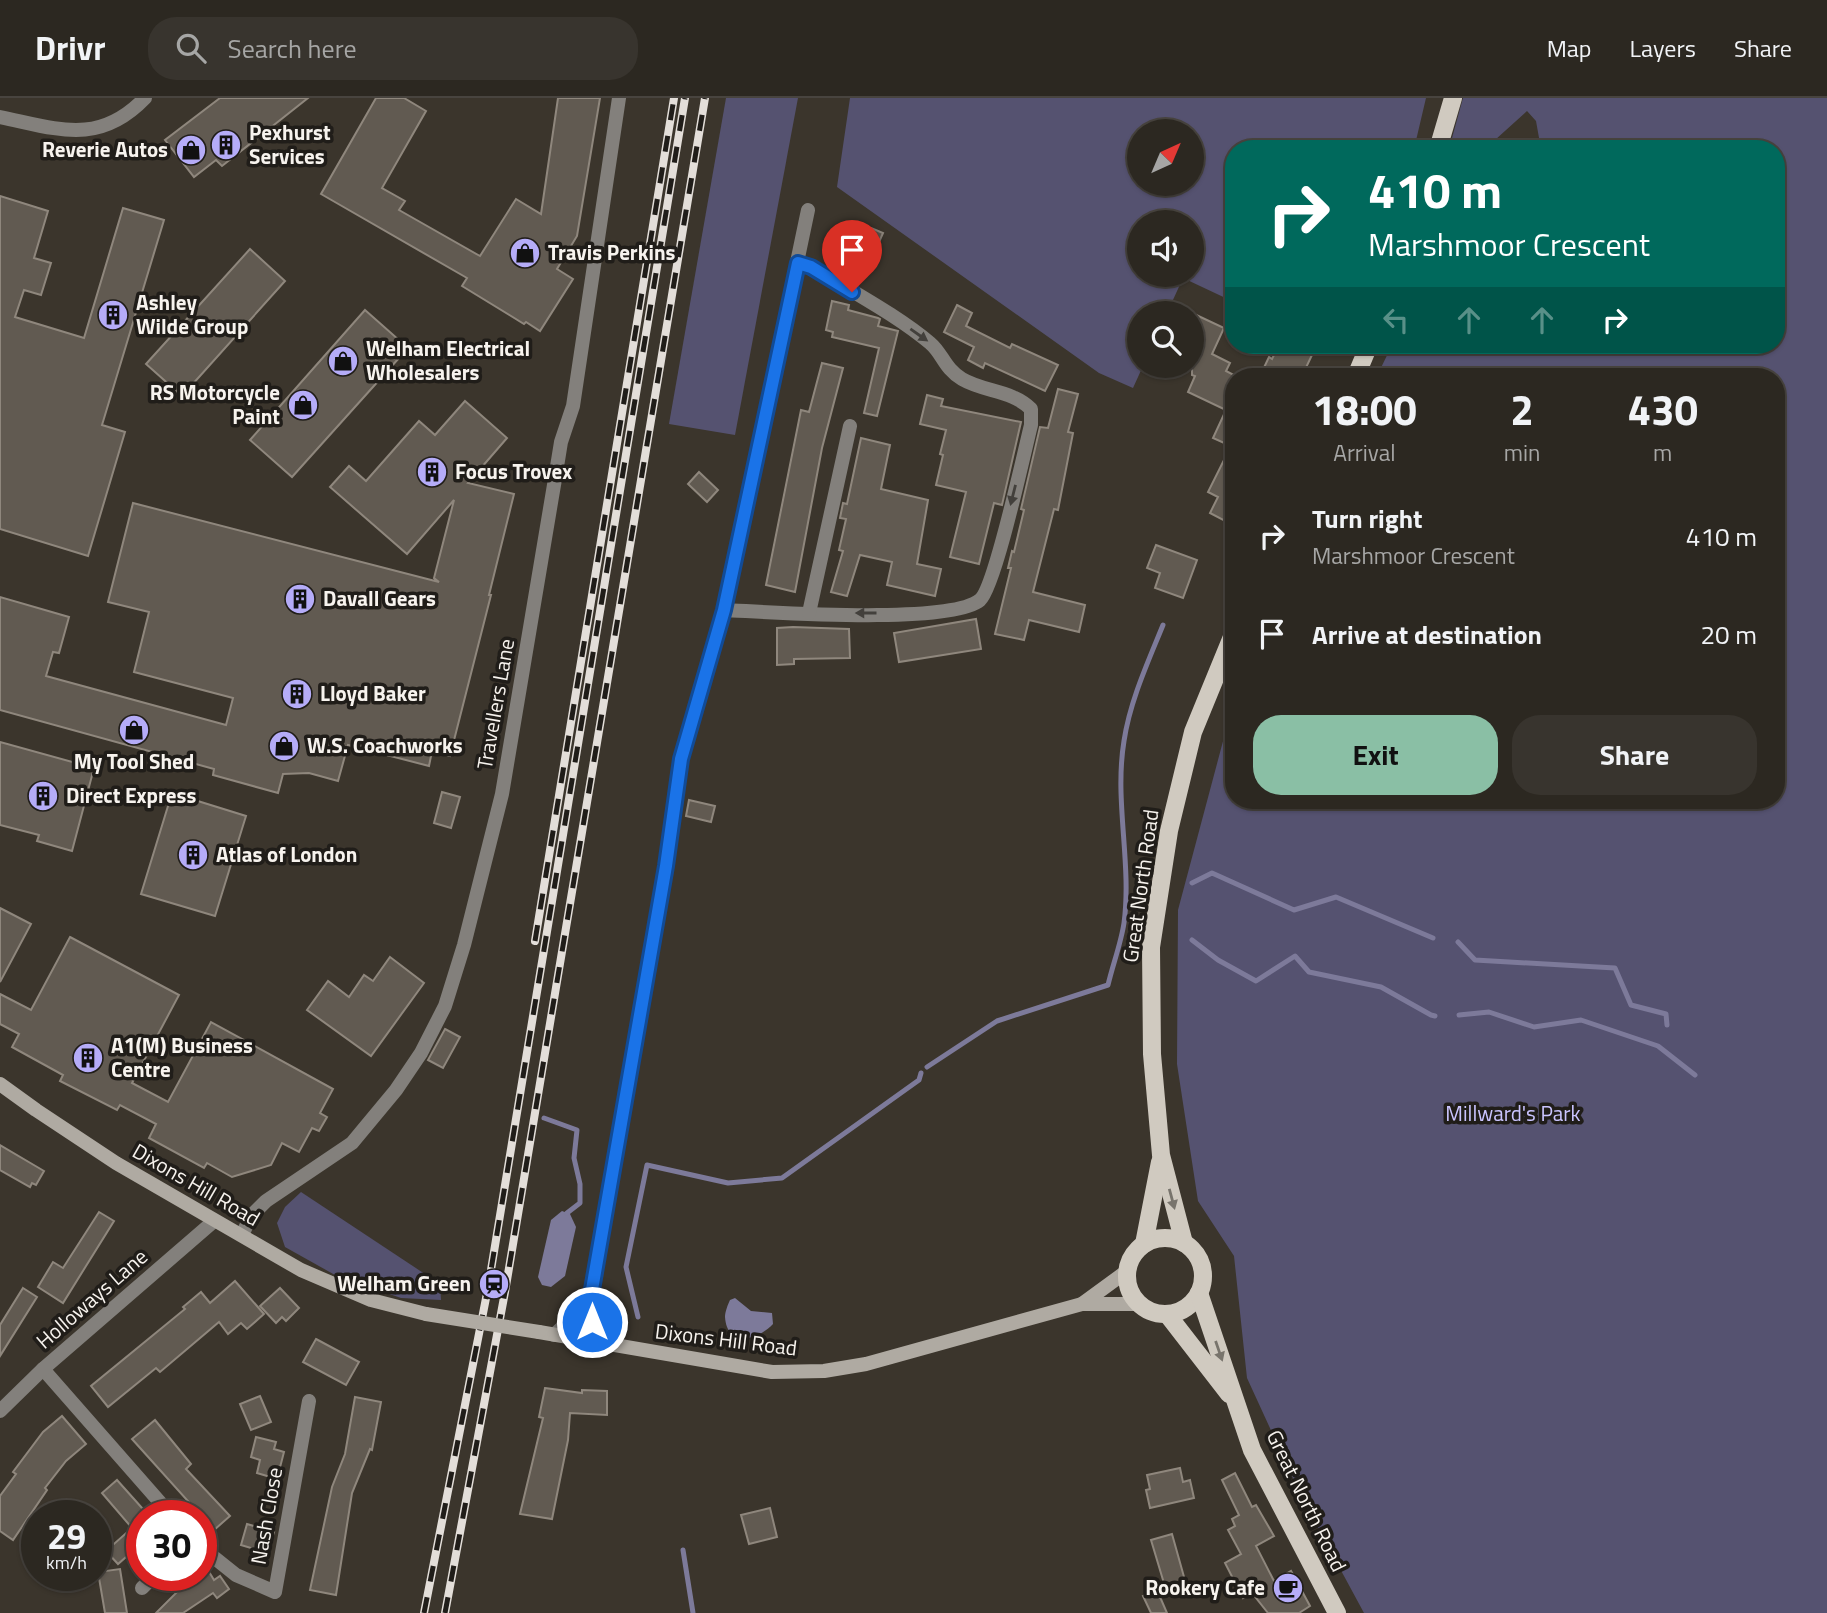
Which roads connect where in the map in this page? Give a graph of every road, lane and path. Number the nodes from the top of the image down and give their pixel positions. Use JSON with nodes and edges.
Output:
{"nodes":[{"id":1,"x":145,"y":98,"type":"edge"},
{"id":2,"x":619,"y":98,"type":"edge"},
{"id":3,"x":1453,"y":98,"type":"edge"},
{"id":4,"x":0,"y":117,"type":"edge"},
{"id":5,"x":1441,"y":140,"type":"edge"},
{"id":6,"x":808,"y":210,"type":"dead end"},
{"id":7,"x":798,"y":263,"type":"junction"},
{"id":8,"x":850,"y":426,"type":"dead end"},
{"id":9,"x":724,"y":610,"type":"junction"},
{"id":10,"x":809,"y":613,"type":"junction"},
{"id":11,"x":1225,"y":654,"type":"edge"},
{"id":12,"x":0,"y":1084,"type":"edge"},
{"id":13,"x":1161,"y":1155,"type":"junction"},
{"id":14,"x":214,"y":1221,"type":"junction"},
{"id":15,"x":242,"y":1235,"type":"junction"},
{"id":16,"x":1184,"y":1243,"type":"junction"},
{"id":17,"x":1144,"y":1244,"type":"junction"},
{"id":18,"x":1127,"y":1271,"type":"junction"},
{"id":19,"x":1199,"y":1293,"type":"junction"},
{"id":20,"x":590,"y":1301,"type":"junction"},
{"id":21,"x":1082,"y":1304,"type":"junction"},
{"id":22,"x":1139,"y":1304,"type":"junction"},
{"id":23,"x":1167,"y":1314,"type":"junction"},
{"id":24,"x":554,"y":1335,"type":"junction"},
{"id":25,"x":597,"y":1343,"type":"junction"},
{"id":26,"x":43,"y":1369,"type":"junction"},
{"id":27,"x":309,"y":1401,"type":"dead end"},
{"id":28,"x":1239,"y":1408,"type":"junction"},
{"id":29,"x":0,"y":1411,"type":"edge"},
{"id":30,"x":158,"y":1500,"type":"edge"},
{"id":31,"x":217,"y":1560,"type":"edge"},
{"id":32,"x":1337,"y":1613,"type":"edge"}],
"edges":[{"from":1,"to":4,"type":"street"},
{"from":2,"to":15,"type":"street","name":"Travellers Lane"},
{"from":3,"to":5,"type":"main road"},
{"from":6,"to":7,"type":"street"},
{"from":7,"to":9,"type":"street"},
{"from":7,"to":10,"type":"street","one_way":true},
{"from":8,"to":10,"type":"street"},
{"from":9,"to":10,"type":"street"},
{"from":9,"to":20,"type":"street"},
{"from":11,"to":13,"type":"main road","name":"Great North Road"},
{"from":12,"to":14,"type":"street","name":"Dixons Hill Road"},
{"from":13,"to":16,"type":"main road","name":"Great North Road","one_way":true},
{"from":13,"to":17,"type":"main road","name":"Great North Road"},
{"from":14,"to":15,"type":"street","name":"Dixons Hill Road"},
{"from":14,"to":26,"type":"street","name":"Holloways Lane"},
{"from":15,"to":24,"type":"street","name":"Dixons Hill Road","bridge":true},
{"from":16,"to":17,"type":"main road"},
{"from":16,"to":19,"type":"main road"},
{"from":17,"to":18,"type":"main road"},
{"from":18,"to":21,"type":"street","name":"Dixons Hill Road"},
{"from":18,"to":22,"type":"main road"},
{"from":19,"to":23,"type":"main road"},
{"from":19,"to":28,"type":"main road","name":"Great North Road","one_way":true},
{"from":20,"to":24,"type":"street"},
{"from":20,"to":25,"type":"street"},
{"from":21,"to":22,"type":"street","name":"Dixons Hill Road"},
{"from":21,"to":25,"type":"street","name":"Dixons Hill Road"},
{"from":22,"to":23,"type":"main road"},
{"from":23,"to":28,"type":"main road","name":"Great North Road"},
{"from":24,"to":25,"type":"street","name":"Dixons Hill Road"},
{"from":26,"to":29,"type":"street","name":"Holloways Lane"},
{"from":26,"to":30,"type":"street"},
{"from":27,"to":31,"type":"street","name":"Nash Close"},
{"from":28,"to":32,"type":"main road","name":"Great North Road"}]}
